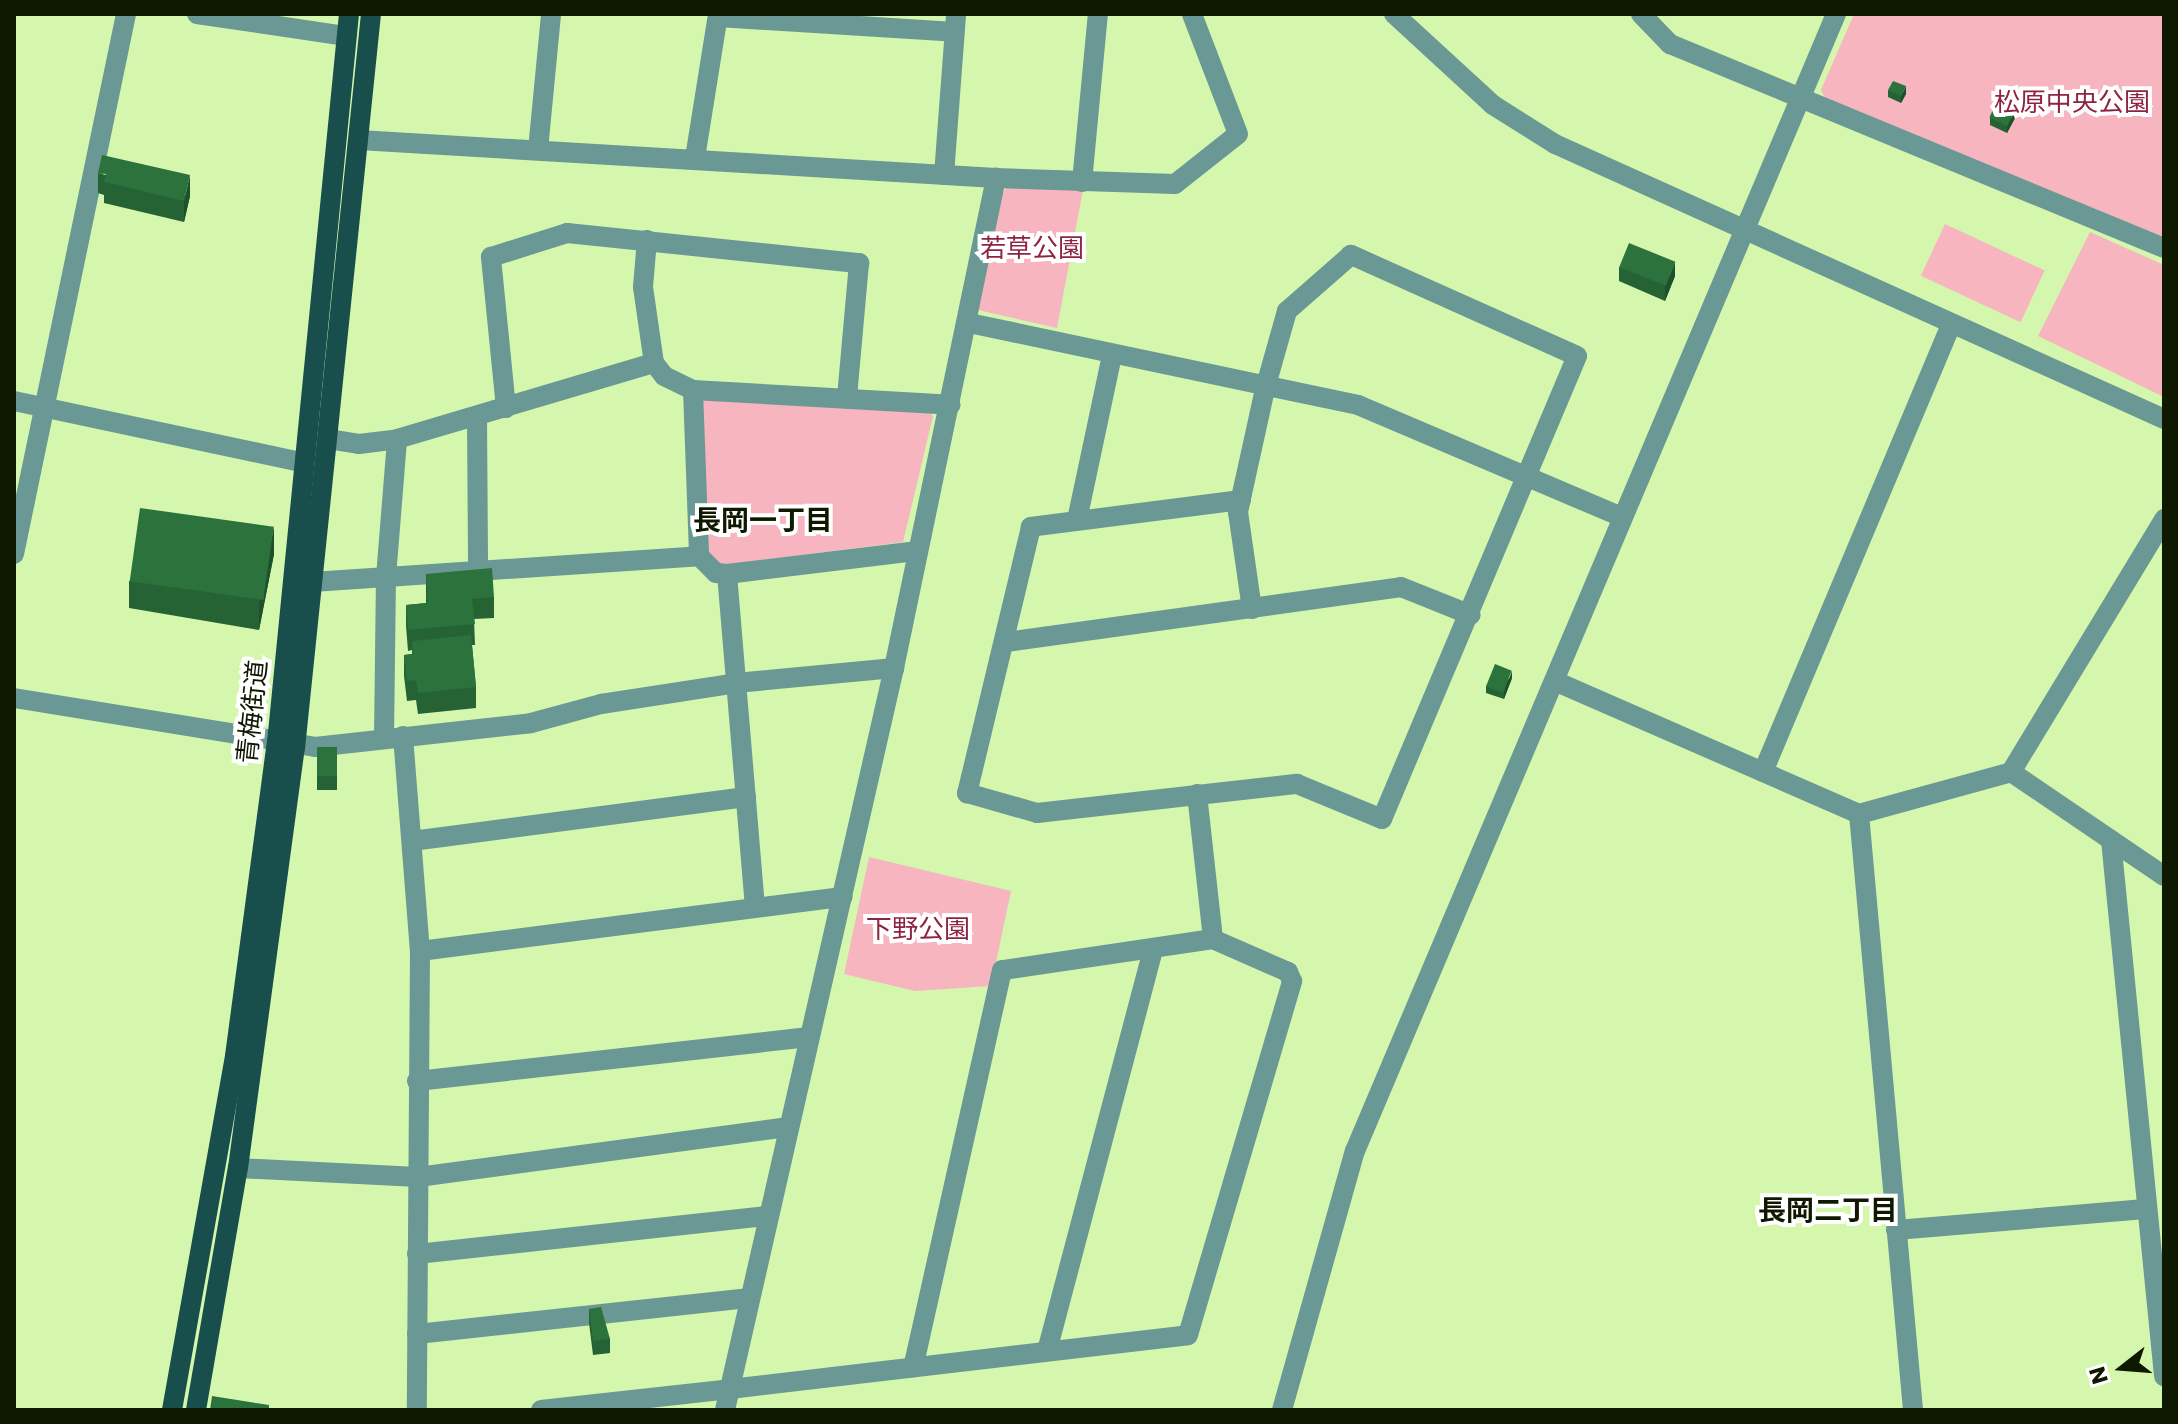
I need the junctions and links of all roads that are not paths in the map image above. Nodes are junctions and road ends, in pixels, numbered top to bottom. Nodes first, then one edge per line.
1 (126, 14) edge
2 (197, 14) edge
3 (349, 14) edge
4 (371, 14) edge
5 (551, 14) edge
6 (1098, 14) edge
7 (1192, 14) edge
8 (1394, 14) edge
9 (1641, 14) edge
10 (1836, 14) edge
11 (718, 16) edge
12 (956, 23) edge
13 (346, 36) junction
14 (1800, 99) junction
15 (359, 140) junction
16 (538, 150) junction
17 (695, 158) junction
18 (944, 175) junction
19 (996, 178) junction
20 (1082, 182) junction
21 (1744, 232) junction
22 (647, 240) junction
23 (2164, 248) edge
24 (969, 323) junction
25 (1951, 324) junction
26 (1112, 355) junction
27 (654, 363) junction
28 (1265, 389) junction
29 (693, 390) junction
30 (847, 398) junction
31 (14, 401) edge
32 (951, 405) junction
33 (46, 408) junction
34 (506, 408) junction
35 (477, 416) junction
36 (2164, 419) edge
37 (328, 439) junction
38 (397, 439) junction
39 (301, 462) junction
40 (1527, 480) junction
41 (1241, 500) junction
42 (1622, 517) junction
43 (2164, 519) edge
44 (1077, 520) junction
45 (918, 551) junction
46 (14, 554) edge
47 (699, 556) junction
48 (478, 571) junction
49 (727, 574) junction
50 (386, 577) junction
51 (312, 582) junction
52 (1252, 609) junction
53 (1471, 615) junction
54 (1006, 642) junction
55 (894, 668) junction
56 (1557, 682) junction
57 (736, 683) junction
58 (14, 698) edge
59 (393, 738) junction
60 (286, 745) junction
61 (1763, 772) junction
62 (2011, 772) junction
63 (1197, 794) junction
64 (746, 797) junction
65 (1859, 814) junction
66 (2111, 840) junction
67 (412, 841) junction
68 (2164, 876) edge
69 (843, 897) junction
70 (755, 905) junction
71 (1213, 939) junction
72 (1153, 949) junction
73 (420, 951) junction
74 (807, 1037) junction
75 (417, 1081) junction
76 (789, 1127) junction
77 (238, 1168) junction
78 (418, 1177) junction
79 (2145, 1209) junction
80 (769, 1216) junction
81 (1896, 1230) junction
82 (417, 1254) junction
83 (750, 1298) junction
84 (417, 1334) junction
85 (1047, 1351) junction
86 (913, 1367) junction
87 (2164, 1376) edge
88 (730, 1389) junction
89 (172, 1410) edge
90 (196, 1410) edge
91 (417, 1410) edge
92 (541, 1410) edge
93 (725, 1410) edge
94 (1282, 1410) edge
95 (1913, 1410) edge

1 - 33 street
2 - 13 street
3 - 13 main road, 青梅街道
4 - 15 main road, 青梅街道
5 - 16 street
6 - 20 street
7 - 20 street
8 - 21 street
9 - 14 street
10 - 14 street
11 - 12 street
11 - 17 street
12 - 18 street
13 - 39 main road, 青梅街道
14 - 21 street
14 - 23 street
15 - 16 street
15 - 37 main road, 青梅街道
16 - 17 street
17 - 18 street
18 - 19 street
19 - 20 street
19 - 24 street
21 - 25 street
21 - 42 street
22 - 27 street
22 - 30 street
22 - 34 street
24 - 26 street
24 - 32 street
25 - 36 street
25 - 61 street
26 - 28 street
26 - 44 street
27 - 29 street
27 - 34 street
28 - 40 street
28 - 40 street
28 - 41 street
29 - 30 street
29 - 47 street
30 - 32 street
31 - 33 street
32 - 45 street
33 - 39 street
33 - 46 street
34 - 35 street
35 - 38 street
35 - 48 street
37 - 38 street
37 - 51 main road, 青梅街道
38 - 50 street
39 - 60 main road, 青梅街道
40 - 42 street
40 - 53 street
41 - 44 street
41 - 52 street
42 - 56 street
43 - 62 street
44 - 54 street
45 - 49 street
45 - 55 street
47 - 48 street
47 - 49 street
48 - 50 street
49 - 57 street
50 - 51 street
50 - 59 street
51 - 60 main road, 青梅街道
52 - 53 street
52 - 54 street
53 - 63 street
54 - 63 street
55 - 57 street
55 - 69 street
56 - 61 street
56 - 94 street
57 - 59 street
57 - 64 street
58 - 60 street
59 - 60 street
59 - 67 street
60 - 77 main road, 青梅街道
60 - 89 main road, 青梅街道
61 - 65 street
62 - 65 street
62 - 66 street
63 - 71 street
64 - 67 street
64 - 70 street
65 - 81 street
66 - 68 street
66 - 79 street
67 - 73 street
69 - 70 street
69 - 74 street
70 - 73 street
71 - 72 street
71 - 85 street
72 - 85 street
72 - 86 street
73 - 75 street
74 - 75 street
74 - 76 street
75 - 78 street
76 - 78 street
76 - 80 street
77 - 78 street
77 - 90 main road, 青梅街道
78 - 82 street
79 - 81 street
79 - 87 street
80 - 82 street
80 - 83 street
81 - 95 street
82 - 84 street
83 - 84 street
83 - 88 street
84 - 91 street
85 - 86 street
86 - 88 street
88 - 92 street
88 - 93 street

